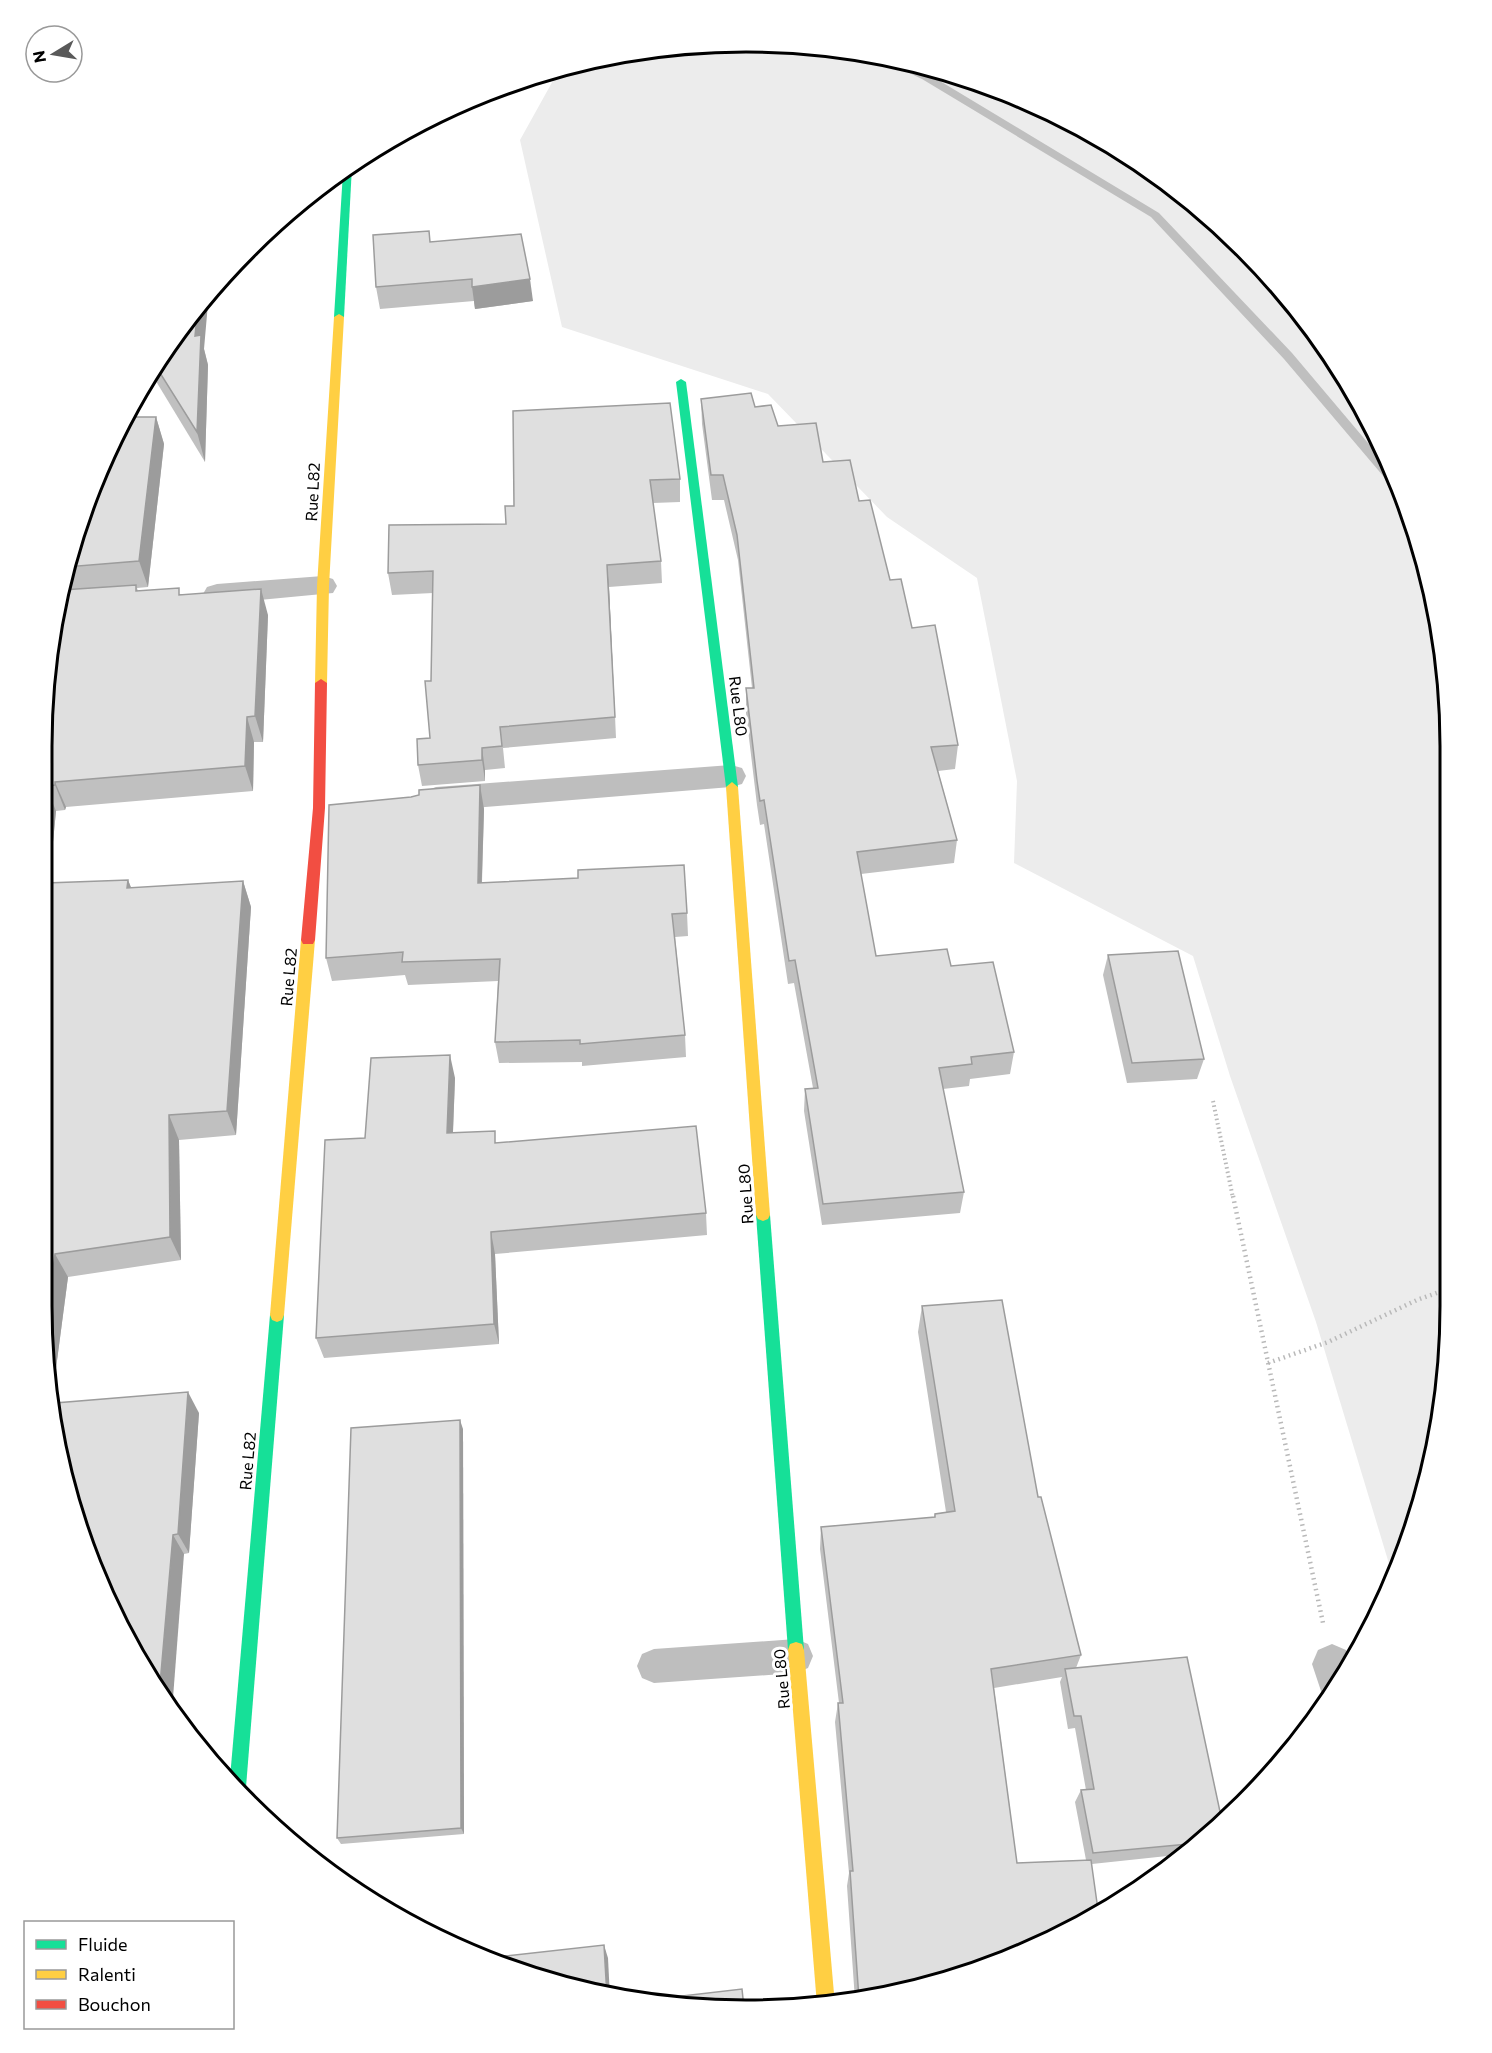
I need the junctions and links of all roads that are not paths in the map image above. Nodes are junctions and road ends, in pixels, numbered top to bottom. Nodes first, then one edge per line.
1 (347, 179) edge
2 (681, 382) dead end
3 (323, 586) junction
4 (186, 596) edge
5 (731, 776) junction
6 (413, 801) edge
7 (796, 1656) junction
8 (654, 1666) dead end
9 (239, 1779) edge
10 (825, 1996) edge

1 - 3 street, Rue L82
2 - 5 street, Rue L80
3 - 4 street
3 - 9 street, Rue L82
5 - 6 street
5 - 7 street, Rue L80
7 - 8 lane
7 - 10 street, Rue L80

